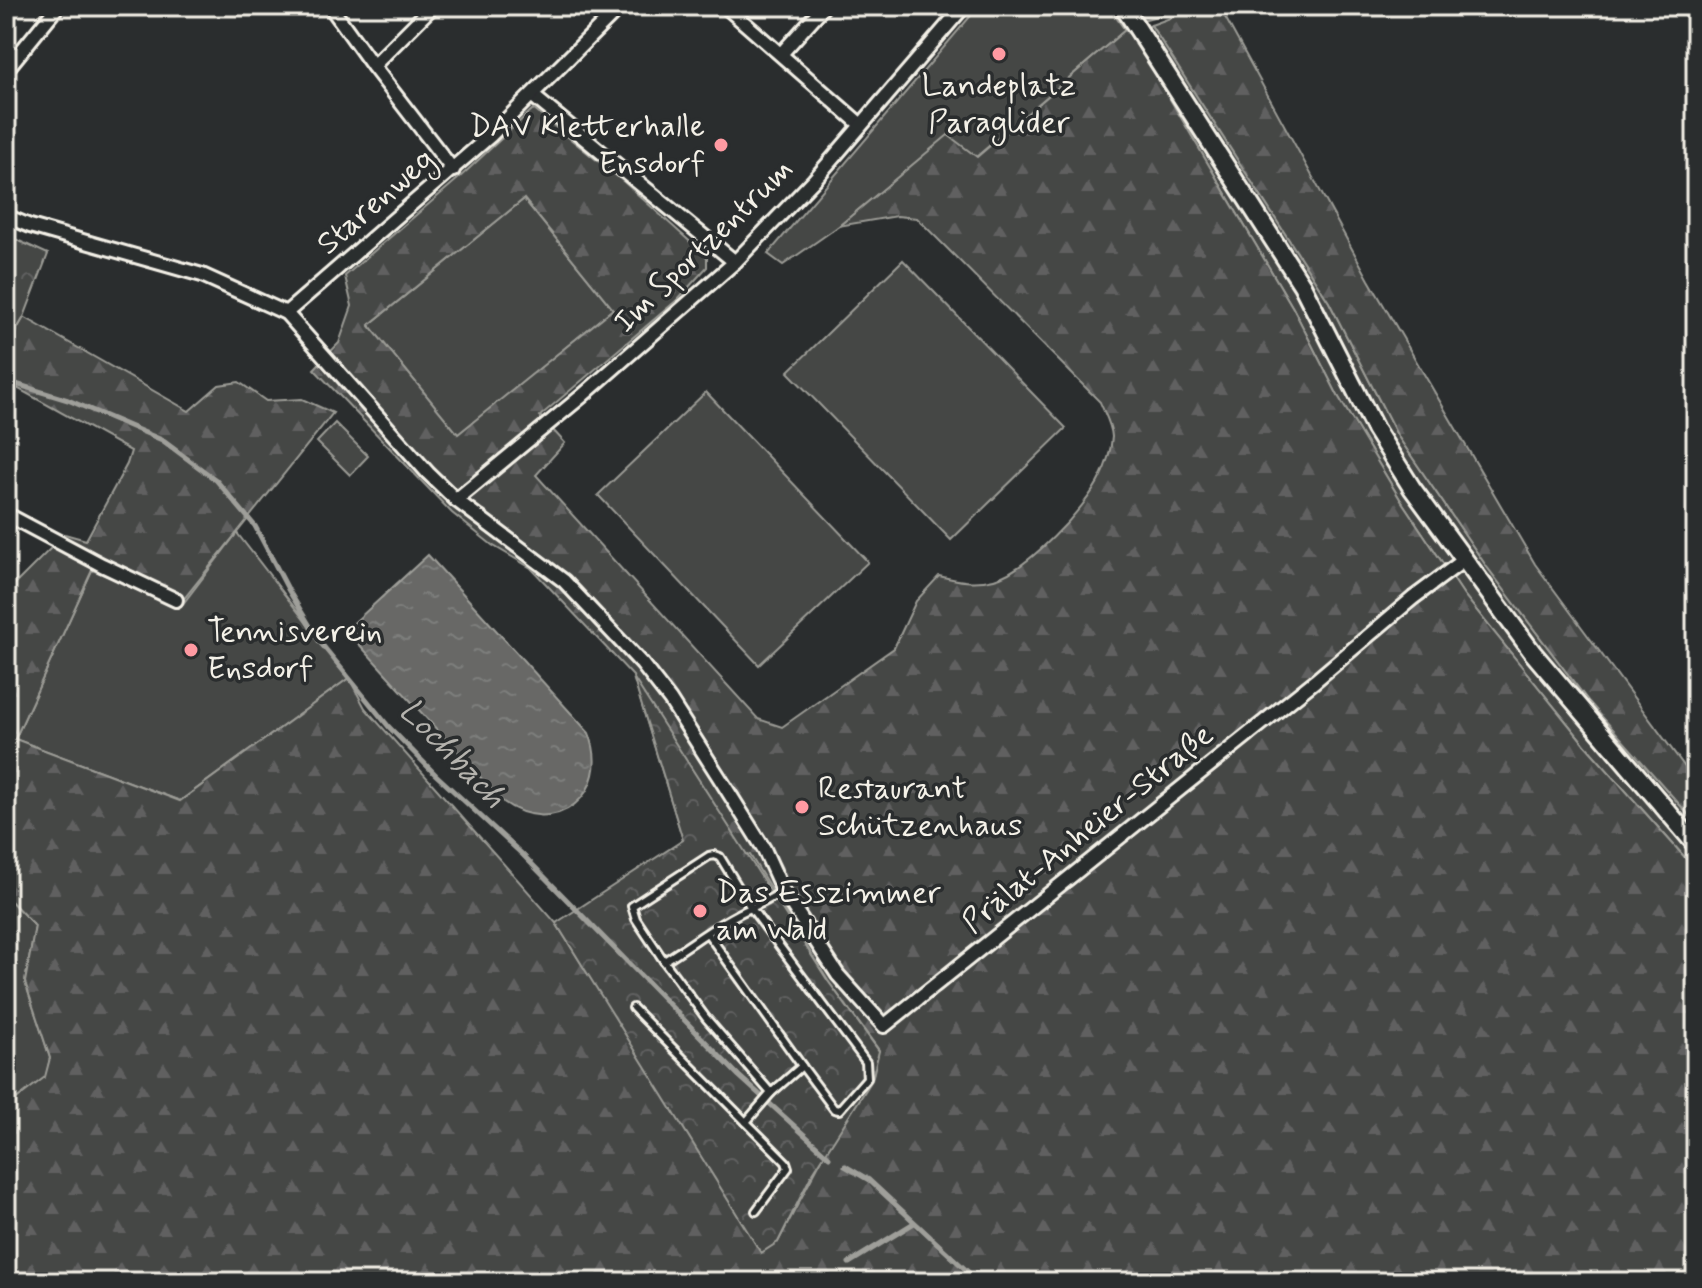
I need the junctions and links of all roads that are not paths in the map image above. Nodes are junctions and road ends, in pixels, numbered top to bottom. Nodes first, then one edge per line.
1 (58, 6) edge
2 (330, 6) edge
3 (433, 6) edge
4 (621, 6) edge
5 (725, 6) edge
6 (824, 6) edge
7 (964, 6) edge
8 (1123, 6) edge
9 (781, 54) junction
10 (373, 66) junction
11 (6, 70) edge
12 (533, 96) junction
13 (861, 125) junction
14 (453, 170) junction
15 (6, 216) edge
16 (735, 262) junction
17 (286, 313) junction
18 (456, 500) junction
19 (6, 514) edge
20 (1464, 560) junction
21 (176, 600) dead end
22 (1696, 845) edge
23 (783, 891) junction
24 (751, 908) junction
25 (708, 934) junction
26 (664, 961) junction
27 (633, 1008) dead end
28 (802, 1066) junction
29 (771, 1093) junction
30 (746, 1122) junction
31 (756, 1211) dead end

1 - 11 street
2 - 10 street
3 - 10 street
4 - 12 street, Starenweg
5 - 9 street
6 - 9 street
7 - 13 street, Im Sportzentrum
8 - 20 street
9 - 13 street
10 - 14 street
12 - 14 street, Starenweg
12 - 16 street
13 - 16 street, Im Sportzentrum
14 - 17 street, Starenweg
15 - 17 street, Prälat-Anheier-Straße
16 - 18 street, Im Sportzentrum
17 - 18 street, Prälat-Anheier-Straße
18 - 23 street, Prälat-Anheier-Straße
19 - 21 street
20 - 22 street
20 - 23 street, Prälat-Anheier-Straße
23 - 24 lane
24 - 25 lane
24 - 26 lane
24 - 28 lane
25 - 26 lane
25 - 28 lane
26 - 29 lane
27 - 30 lane
28 - 29 lane
29 - 30 lane
30 - 31 lane

